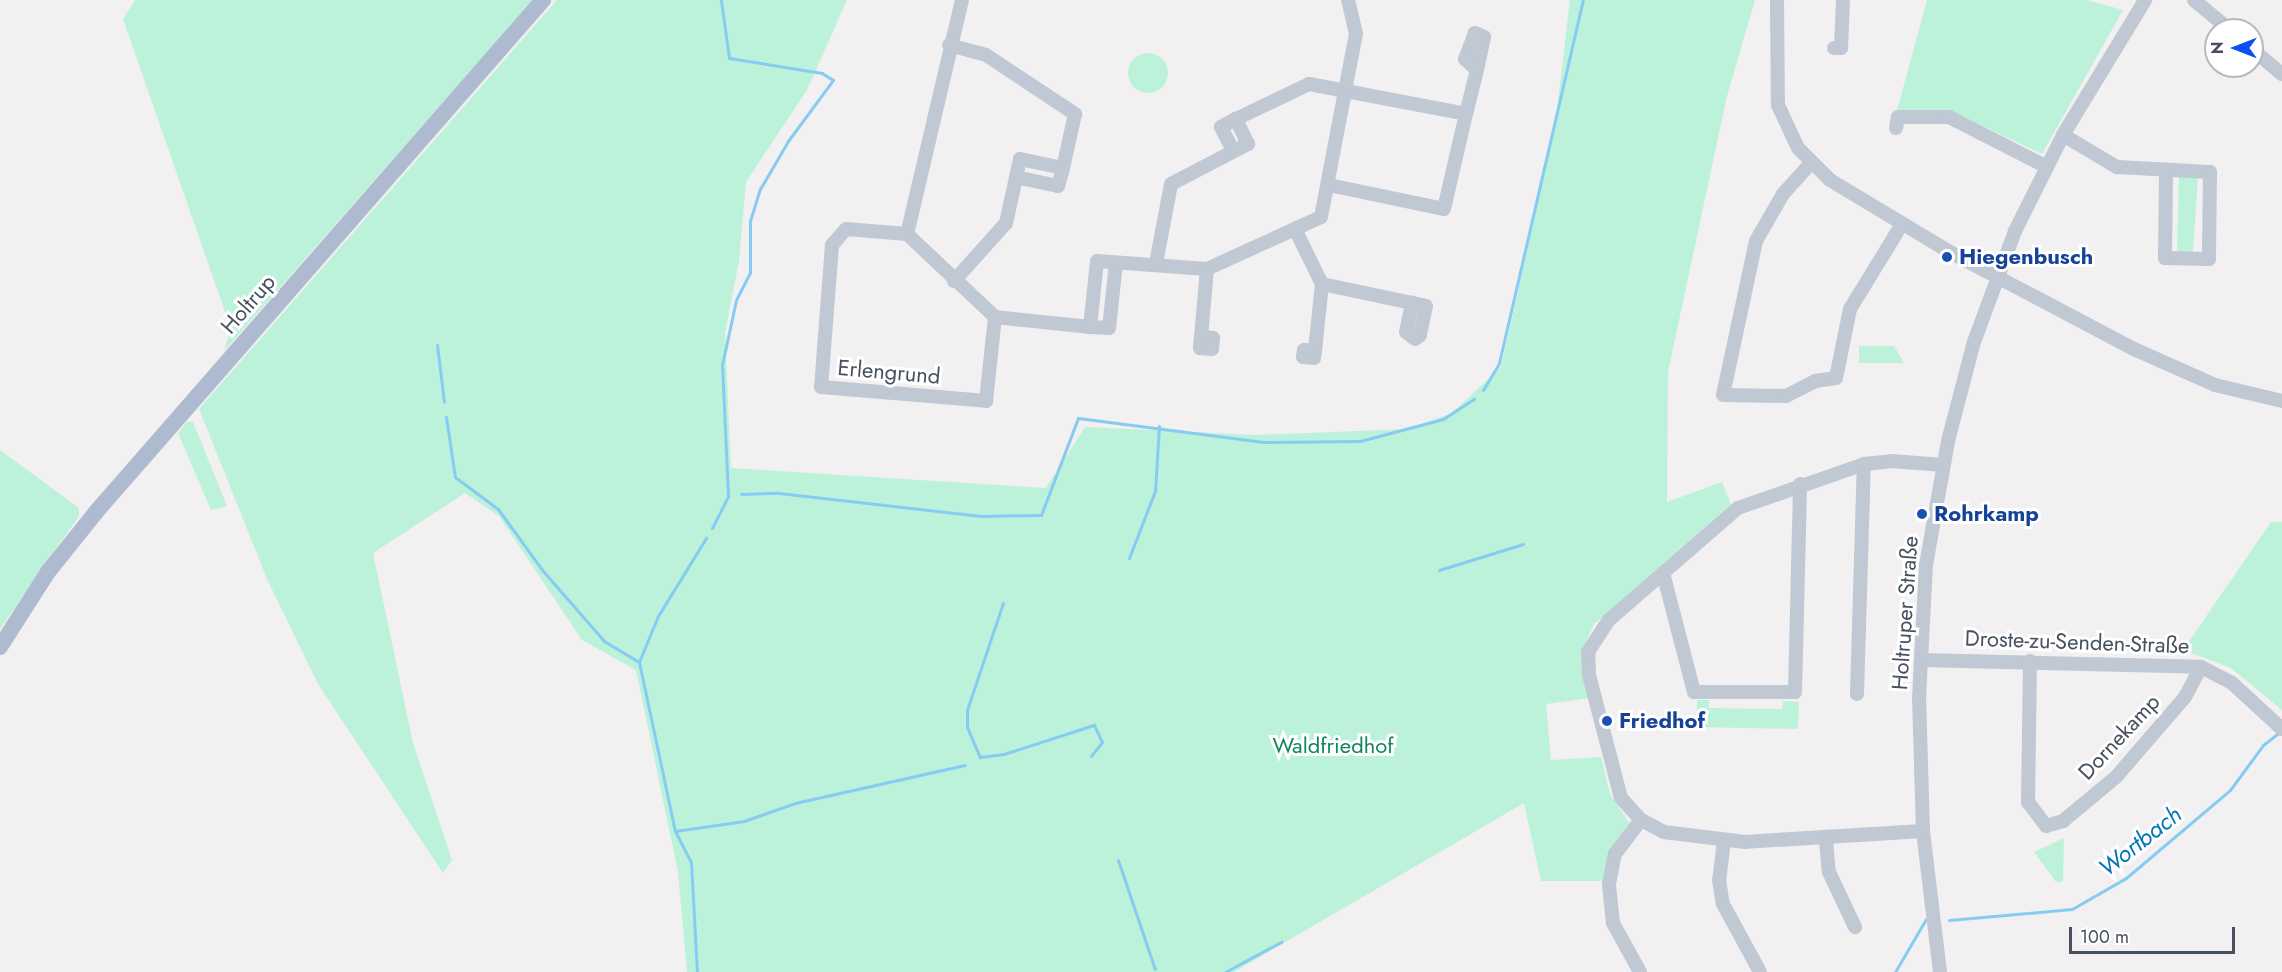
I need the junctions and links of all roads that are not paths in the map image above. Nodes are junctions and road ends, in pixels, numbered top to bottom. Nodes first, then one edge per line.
1 (543, 0) edge
2 (962, 0) edge
3 (1348, 0) edge
4 (1777, 0) edge
5 (1843, 0) edge
6 (2145, 0) edge
7 (2194, 0) edge
8 (2216, 18) edge
9 (949, 45) junction
10 (1834, 48) dead end
11 (2264, 59) edge
12 (1477, 70) dead end
13 (2282, 74) edge
14 (1348, 92) junction
15 (1466, 114) junction
16 (1896, 128) dead end
17 (2063, 135) junction
18 (1811, 163) junction
19 (2047, 167) junction
20 (2166, 171) junction
21 (1329, 185) junction
22 (1902, 224) junction
23 (1296, 231) junction
24 (907, 234) junction
25 (1156, 262) junction
26 (1116, 263) junction
27 (1207, 269) junction
28 (1996, 276) junction
29 (954, 281) junction
30 (1322, 284) junction
31 (1412, 303) dead end
32 (995, 317) junction
33 (1090, 327) junction
34 (1201, 337) dead end
35 (1315, 351) dead end
36 (2282, 401) edge
37 (1864, 464) junction
38 (1943, 465) junction
39 (1800, 484) junction
40 (1663, 573) junction
41 (0, 647) edge
42 (1921, 660) junction
43 (2030, 661) junction
44 (2201, 667) junction
45 (1857, 694) dead end
46 (2277, 724) edge
47 (1641, 820) junction
48 (1923, 831) junction
49 (1826, 840) junction
50 (1724, 841) junction
51 (1855, 927) dead end
52 (1640, 972) edge
53 (1760, 972) edge
54 (1940, 972) edge

1 - 41 main road, Holtrup
2 - 9 street
3 - 14 street
4 - 18 street
5 - 10 street
6 - 17 street, Holtruper Straße
7 - 8 street
9 - 24 street
9 - 29 street
11 - 13 street
12 - 15 street
14 - 15 street
14 - 21 street
14 - 25 street
15 - 21 street
16 - 19 street
17 - 19 street, Holtruper Straße
17 - 20 street
18 - 22 street
18 - 22 street
19 - 28 street, Holtruper Straße
20 - 20 street
21 - 23 street
22 - 28 street
23 - 27 street
23 - 30 street
24 - 29 street
24 - 32 street, Erlengrund
25 - 26 street
25 - 27 street
26 - 33 street
26 - 33 street
27 - 34 street
28 - 36 street
28 - 38 street, Holtruper Straße
29 - 32 street
30 - 31 street
30 - 35 street
32 - 33 street
37 - 38 street
37 - 39 street
37 - 45 street
38 - 42 street, Holtruper Straße
39 - 40 street
39 - 40 street
40 - 47 street
42 - 43 street, Droste-zu-Senden-Straße
42 - 48 street, Holtruper Straße
43 - 44 street, Droste-zu-Senden-Straße
43 - 44 street, Dornekamp
44 - 46 street, Droste-zu-Senden-Straße
47 - 50 street
47 - 52 street
48 - 49 street
48 - 54 street, Holtruper Straße
49 - 50 street
49 - 51 street
50 - 53 street

